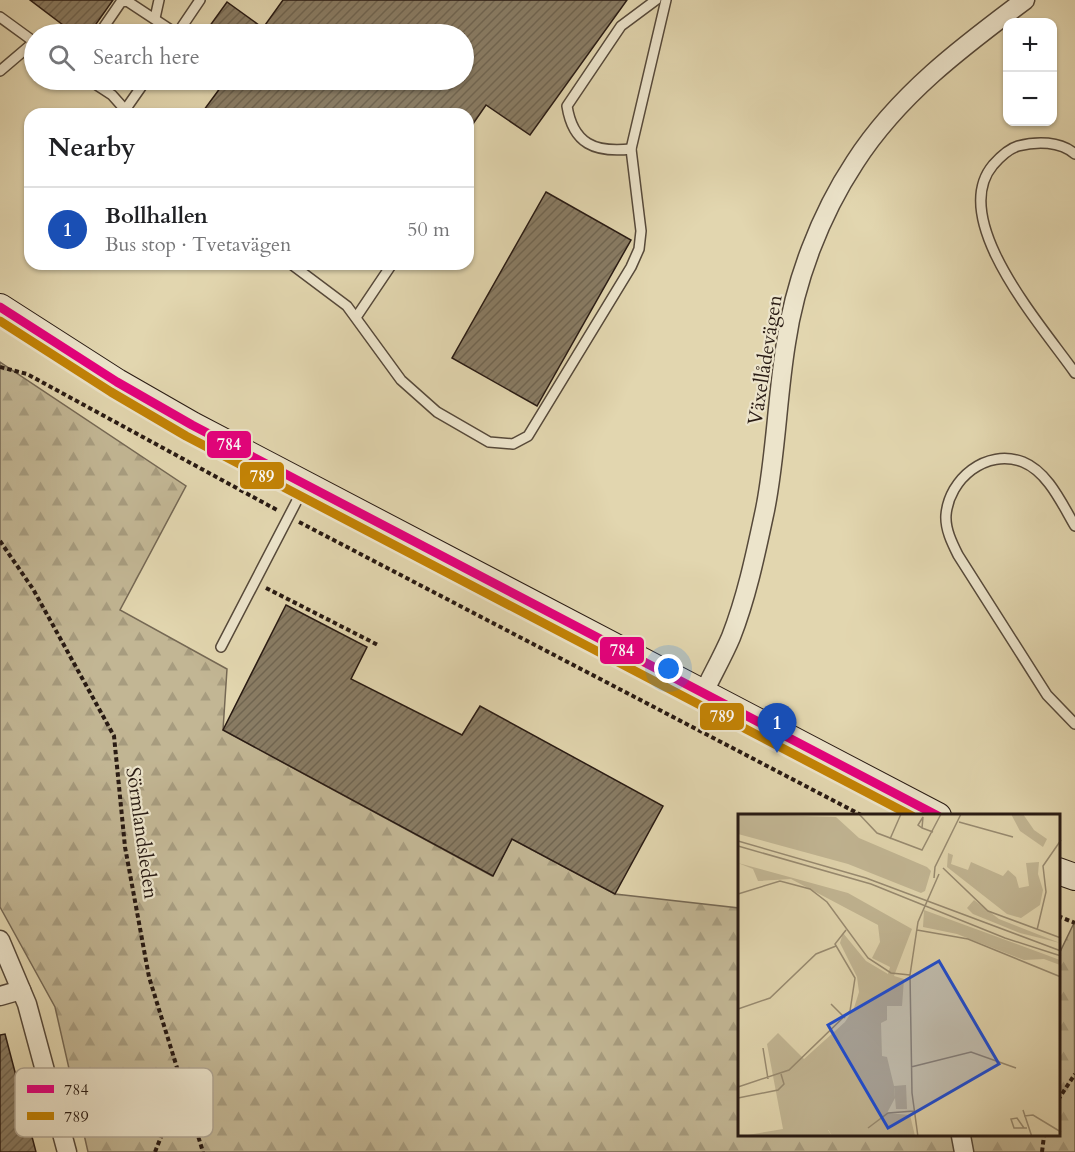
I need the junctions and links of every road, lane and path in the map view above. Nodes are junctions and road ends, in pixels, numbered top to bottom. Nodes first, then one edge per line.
1 (159, 0) edge
2 (200, 0) edge
3 (656, 0) edge
4 (666, 0) edge
5 (1025, 0) edge
6 (0, 17) edge
7 (155, 18) junction
8 (106, 24) edge
9 (163, 24) edge
10 (184, 24) edge
11 (24, 34) edge
12 (24, 50) edge
13 (0, 70) edge
14 (104, 90) edge
15 (140, 90) edge
16 (123, 108) edge
17 (129, 108) edge
18 (631, 149) junction
19 (1074, 151) edge
20 (299, 270) edge
21 (388, 270) edge
22 (0, 308) edge
23 (357, 316) junction
24 (0, 367) edge
25 (1075, 373) edge
26 (305, 484) junction
27 (289, 517) junction
28 (1075, 526) edge
29 (0, 541) edge
30 (255, 582) junction
31 (378, 645) dead end
32 (222, 647) dead end
33 (703, 694) junction
34 (1075, 724) edge
35 (858, 814) edge
36 (934, 814) edge
37 (1060, 871) edge
38 (1075, 877) edge
39 (1060, 916) edge
40 (1075, 923) edge
41 (0, 940) edge
42 (21, 990) junction
43 (0, 996) edge
44 (43, 1068) edge
45 (176, 1068) edge
46 (1075, 1074) edge
47 (1060, 1098) edge
48 (63, 1137) edge
49 (161, 1137) edge
50 (198, 1137) edge
51 (961, 1137) edge
52 (1044, 1137) edge
53 (67, 1152) edge
54 (155, 1152) edge
55 (203, 1152) edge
56 (964, 1152) edge
57 (1042, 1152) edge

1 - 7 lane
2 - 10 lane
3 - 18 lane
4 - 18 lane
5 - 33 street, Växellådevägen
6 - 11 lane
7 - 8 lane
7 - 9 lane
12 - 13 lane
14 - 16 lane
15 - 17 lane
18 - 23 lane
19 - 25 lane
20 - 23 lane
21 - 23 lane
22 - 26 main road
24 - 27 path
26 - 27 lane
26 - 33 main road
27 - 30 lane
27 - 35 path
28 - 34 lane
29 - 45 path, Sörmlandsleden
30 - 31 path
30 - 32 lane
33 - 36 main road
37 - 38 main road
39 - 40 path
41 - 42 street
42 - 43 street
42 - 44 street
46 - 47 path
48 - 53 street
49 - 54 path
50 - 55 path, Sörmlandsleden
51 - 56 street
52 - 57 path

